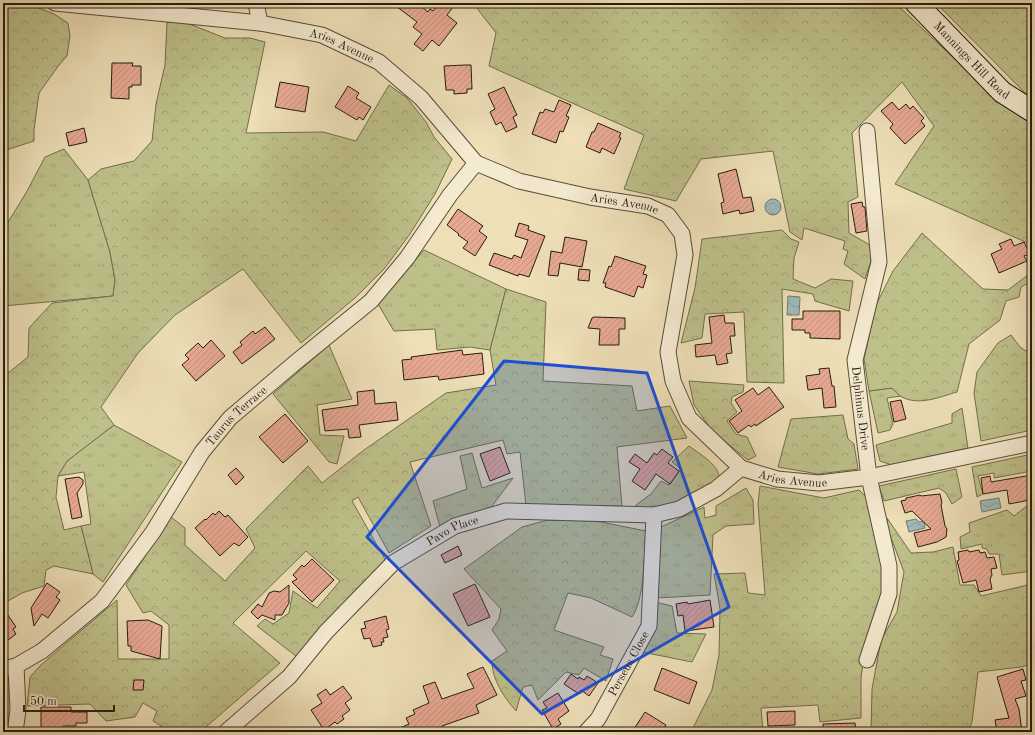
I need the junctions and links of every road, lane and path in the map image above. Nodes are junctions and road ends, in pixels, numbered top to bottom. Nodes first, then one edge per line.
1 (55, 3) edge
2 (256, 3) edge
3 (916, 3) edge
4 (260, 22) junction
5 (1032, 111) edge
6 (867, 131) dead end
7 (476, 163) junction
8 (1032, 443) edge
9 (741, 468) junction
10 (869, 477) junction
11 (654, 515) junction
12 (867, 660) dead end
13 (10, 667) edge
14 (15, 732) edge
15 (226, 732) edge
16 (586, 732) edge

1 - 4 street, Aries Avenue
2 - 4 street
3 - 5 main road, Mannings Hill Road
4 - 7 street, Aries Avenue
6 - 10 street, Delphinus Drive
7 - 9 street, Aries Avenue
7 - 13 street, Taurus Terrace
8 - 10 street, Aries Avenue
9 - 10 street, Aries Avenue
9 - 11 street, Pavo Place
10 - 12 street, Delphinus Drive
11 - 15 street, Pavo Place
11 - 16 street, Perseus Close
13 - 14 street

